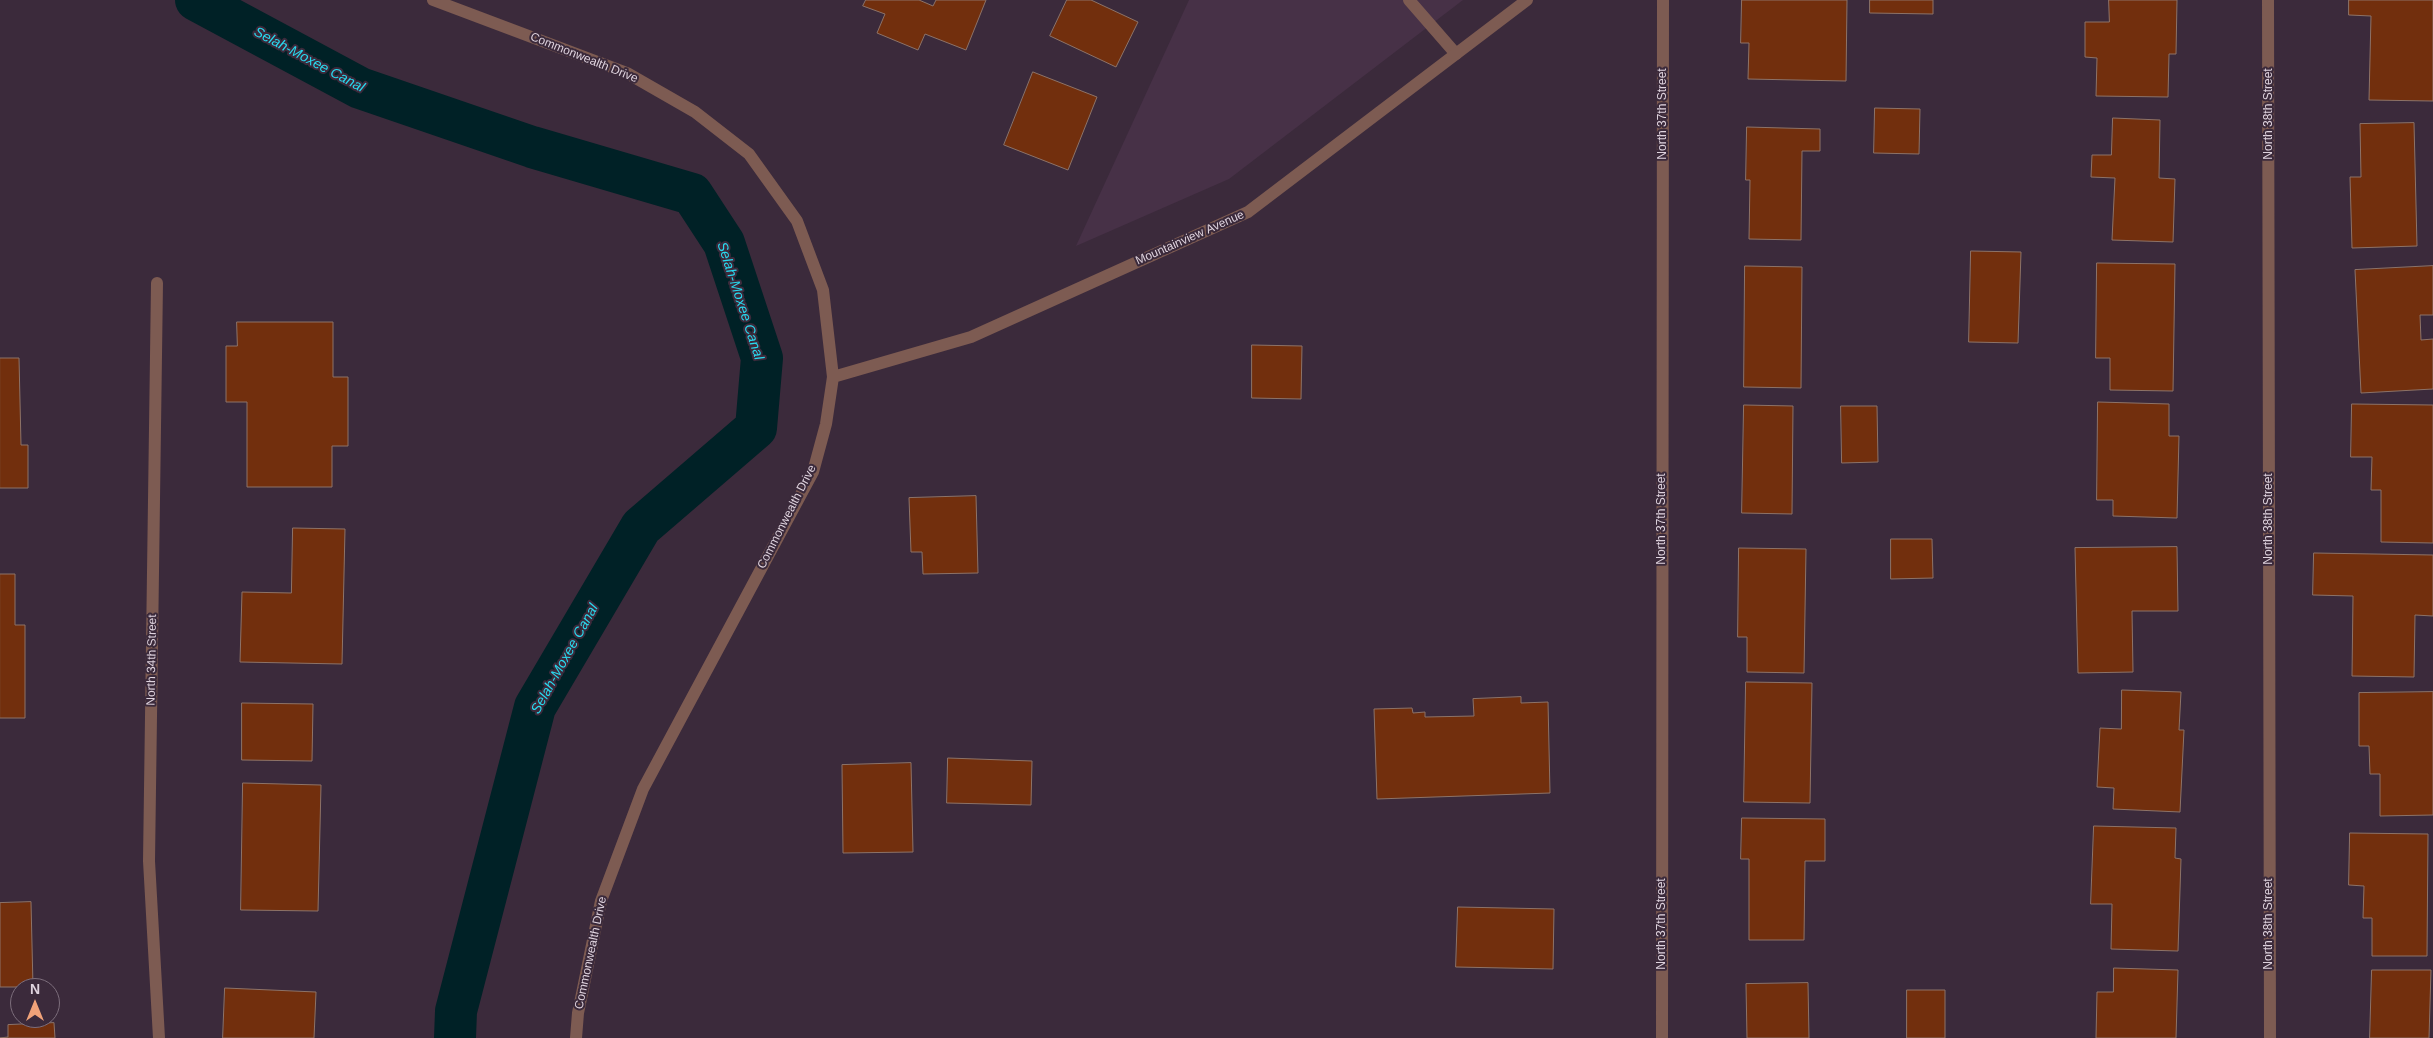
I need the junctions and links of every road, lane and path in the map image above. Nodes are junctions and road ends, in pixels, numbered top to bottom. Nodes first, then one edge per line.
1 (433, 0) edge
2 (1409, 0) edge
3 (1527, 0) edge
4 (1663, 0) edge
5 (2268, 0) edge
6 (1456, 54) junction
7 (157, 282) dead end
8 (833, 377) junction
9 (159, 1038) edge
10 (576, 1038) edge
11 (1662, 1038) edge
12 (2270, 1038) edge

1 - 8 street, Commonwealth Drive
2 - 6 street
3 - 6 street, Mountainview Avenue
4 - 11 street, North 37th Street
5 - 12 street, North 38th Street
6 - 8 street, Mountainview Avenue
7 - 9 street, North 34th Street
8 - 10 street, Commonwealth Drive

